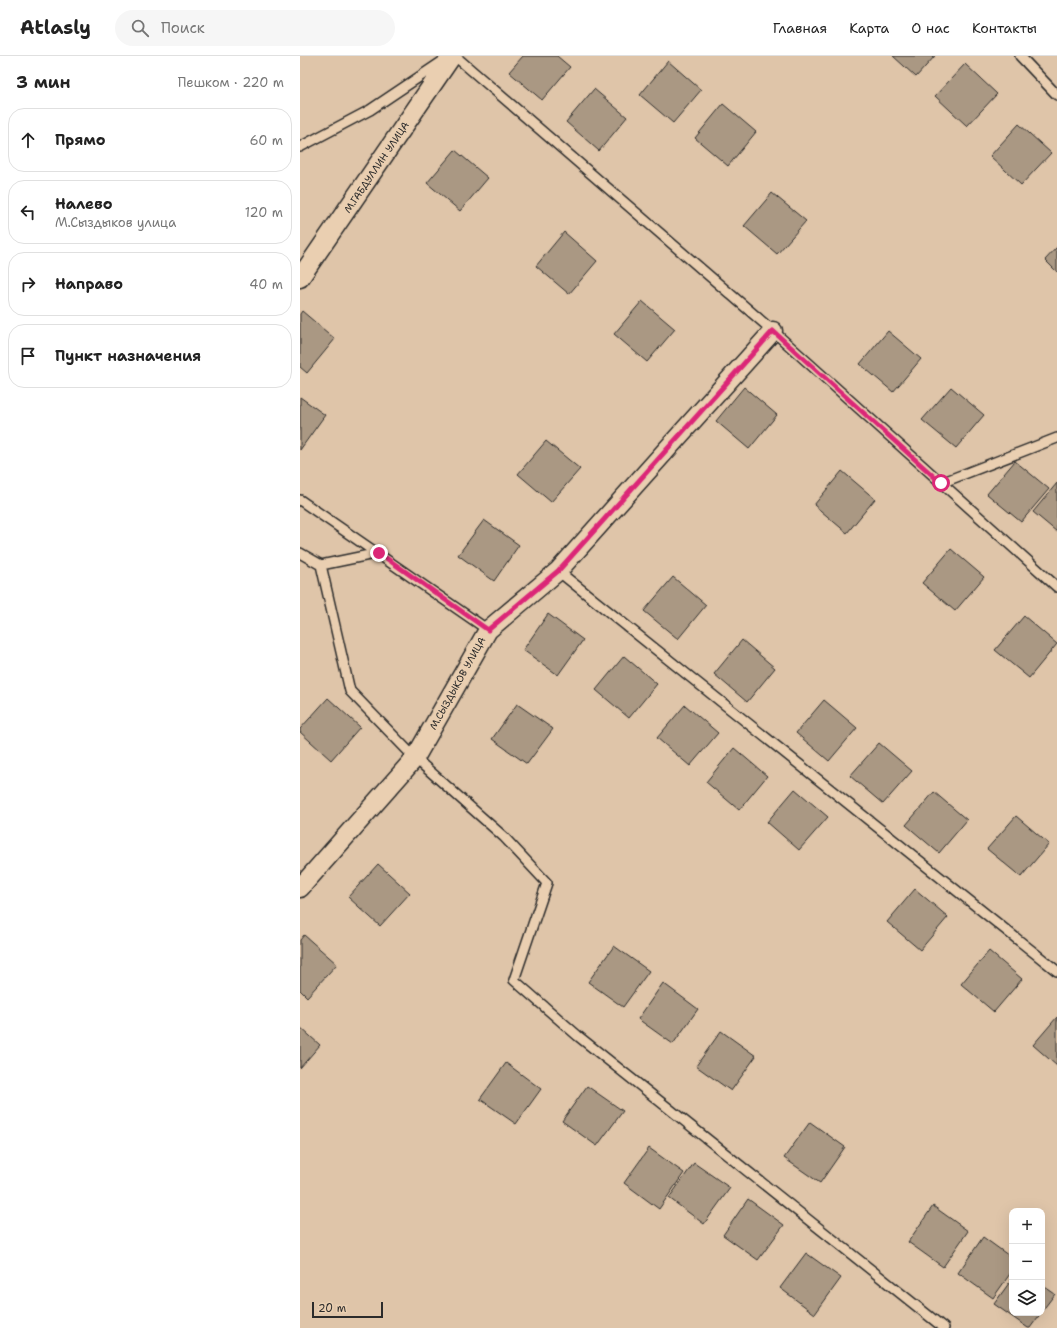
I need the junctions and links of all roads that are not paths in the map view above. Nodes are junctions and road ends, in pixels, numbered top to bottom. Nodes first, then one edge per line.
1 (451, 56) edge
2 (455, 56) edge
3 (1020, 56) edge
4 (1057, 96) edge
5 (300, 147) edge
6 (300, 278) edge
7 (773, 331) junction
8 (1057, 438) edge
9 (941, 483) junction
10 (300, 500) edge
11 (300, 553) edge
12 (379, 553) junction
13 (321, 565) junction
14 (558, 571) junction
15 (1057, 587) edge
16 (488, 630) junction
17 (415, 758) junction
18 (300, 888) edge
19 (1057, 971) edge
20 (944, 1328) edge

1 - 5 lane
1 - 6 street, М.ГАБДУЛЛИН УЛИЦА
2 - 7 lane
3 - 4 lane
7 - 9 lane
7 - 14 street, М.СЫЗДЫКОВ УЛИЦА
8 - 9 lane
9 - 15 lane
10 - 12 lane
11 - 13 lane
12 - 13 lane
12 - 16 lane
13 - 17 lane
14 - 16 street, М.СЫЗДЫКОВ УЛИЦА
14 - 19 lane
16 - 17 street, М.СЫЗДЫКОВ УЛИЦА
17 - 18 street, М.СЫЗДЫКОВ УЛИЦА
17 - 20 lane

